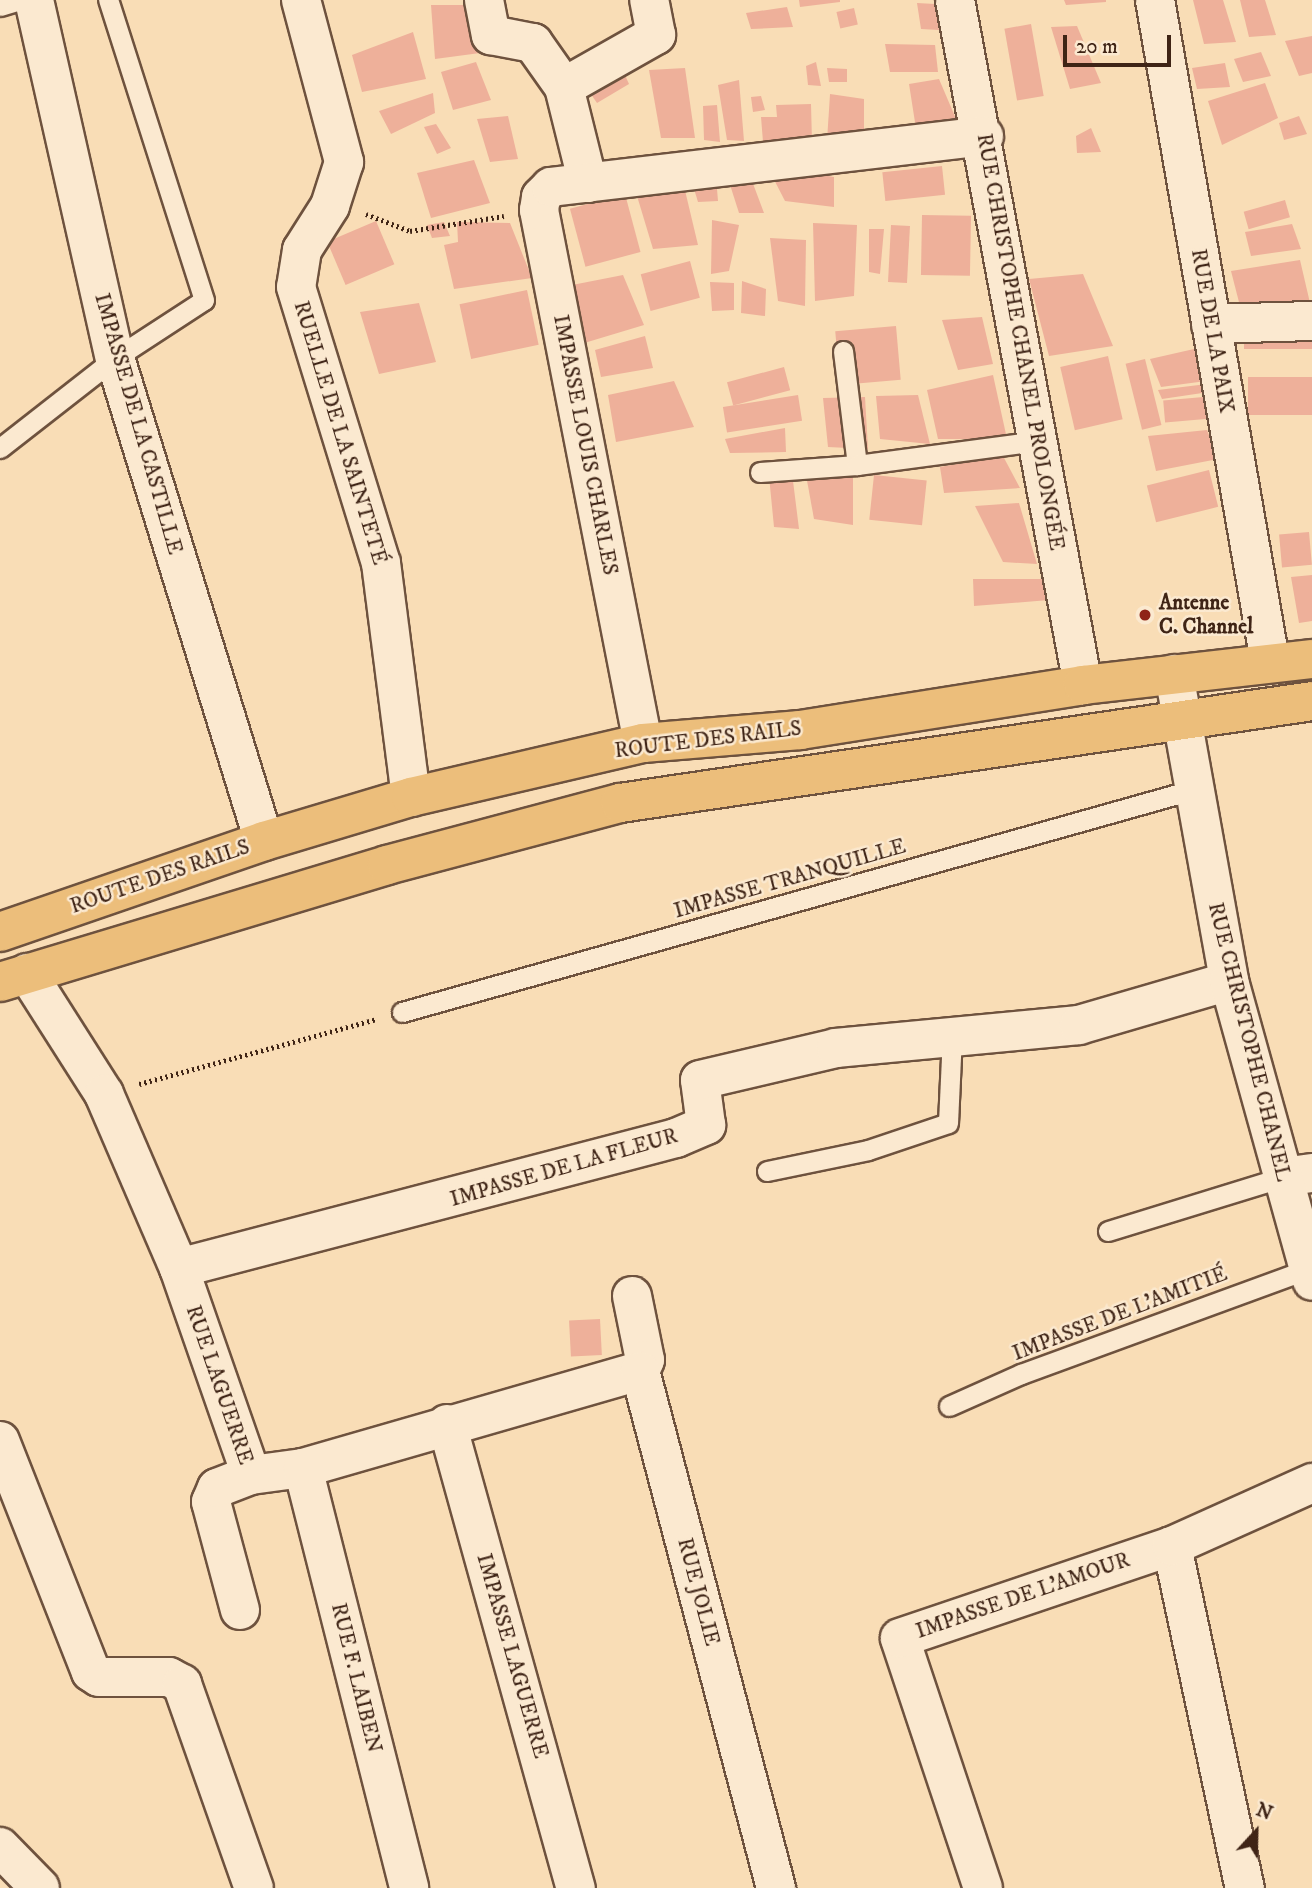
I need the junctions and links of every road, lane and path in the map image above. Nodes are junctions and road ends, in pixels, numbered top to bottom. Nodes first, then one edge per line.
1 (20, 0) edge
2 (34, 0) edge
3 (108, 0) edge
4 (301, 0) edge
5 (649, 0) edge
6 (955, 0) edge
7 (1155, 0) edge
8 (0, 6) edge
9 (488, 18) edge
10 (564, 87) junction
11 (984, 136) junction
12 (588, 183) junction
13 (340, 186) junction
14 (539, 211) junction
15 (1312, 321) edge
16 (1211, 324) junction
17 (843, 351) dead end
18 (115, 358) junction
19 (1036, 441) junction
20 (0, 448) edge
21 (857, 465) junction
22 (760, 472) dead end
23 (1312, 659) edge
24 (1270, 661) junction
25 (1174, 674) junction
26 (1083, 685) junction
27 (1312, 701) edge
28 (1182, 719) junction
29 (643, 743) junction
30 (1192, 790) junction
31 (411, 797) junction
32 (264, 841) junction
33 (0, 932) edge
34 (14, 977) edge
35 (1230, 981) junction
36 (402, 1012) joint
37 (952, 1036) junction
38 (104, 1094) junction
39 (767, 1171) dead end
40 (1297, 1175) edge
41 (1108, 1231) dead end
42 (179, 1268) junction
43 (1310, 1275) edge
44 (632, 1296) dead end
45 (640, 1371) junction
46 (949, 1406) dead end
47 (447, 1424) junction
48 (0, 1441) edge
49 (303, 1468) junction
50 (251, 1475) junction
51 (1312, 1483) edge
52 (1172, 1546) junction
53 (240, 1611) dead end
54 (2, 1855) edge
55 (40, 1888) edge
56 (254, 1888) edge
57 (409, 1888) edge
58 (576, 1888) edge
59 (776, 1888) edge
60 (983, 1888) edge
61 (1245, 1888) edge

1 - 8 lane
2 - 18 street, IMPASSE DE LA CASTILLE
3 - 18 lane
4 - 13 street, RUELLE DE LA SAINTETÉ
5 - 10 street
6 - 11 street, RUE CHRISTOPHE CHANEL PROLONGÉE
7 - 16 street, RUE DE LA PAIX
9 - 10 street
10 - 12 street
11 - 12 street
11 - 19 street, RUE CHRISTOPHE CHANEL PROLONGÉE
12 - 14 street
13 - 14 path
13 - 31 street, RUELLE DE LA SAINTETÉ
14 - 29 street, IMPASSE LOUIS CHARLES
15 - 16 street
16 - 24 street, RUE DE LA PAIX
17 - 21 lane
18 - 20 lane
18 - 32 street, IMPASSE DE LA CASTILLE
19 - 21 lane
19 - 26 street, RUE CHRISTOPHE CHANEL PROLONGÉE
21 - 22 lane
23 - 24 main road, ROUTE DES RAILS
24 - 25 main road, ROUTE DES RAILS
25 - 26 main road, ROUTE DES RAILS
25 - 28 street, RUE CHRISTOPHE CHANEL
26 - 29 main road, ROUTE DES RAILS
27 - 28 main road
28 - 30 street, RUE CHRISTOPHE CHANEL
28 - 34 main road
29 - 31 main road, ROUTE DES RAILS
30 - 35 street, RUE CHRISTOPHE CHANEL
30 - 36 lane, IMPASSE TRANQUILLE
31 - 32 main road, ROUTE DES RAILS
32 - 33 main road, ROUTE DES RAILS
34 - 38 street, RUE LAGUERRE
35 - 37 street, IMPASSE DE LA FLEUR
35 - 40 street, RUE CHRISTOPHE CHANEL
36 - 38 path
37 - 39 lane
37 - 42 street, IMPASSE DE LA FLEUR
38 - 42 street, RUE LAGUERRE
40 - 41 lane
40 - 43 street, RUE CHRISTOPHE CHANEL
42 - 50 street, RUE LAGUERRE
43 - 46 lane, IMPASSE DE L'AMITIÉ
44 - 45 street, RUE JOLIE
45 - 47 street, RUE LAGUERRE
45 - 59 street, RUE JOLIE
47 - 49 street, RUE LAGUERRE
47 - 58 street, IMPASSE LAGUERRE
48 - 56 street
49 - 50 street, RUE LAGUERRE
49 - 57 street, RUE F. LAIBEN
50 - 53 street
51 - 52 street, IMPASSE DE L'AMOUR
52 - 60 street, IMPASSE DE L'AMOUR
52 - 61 street
54 - 55 street

